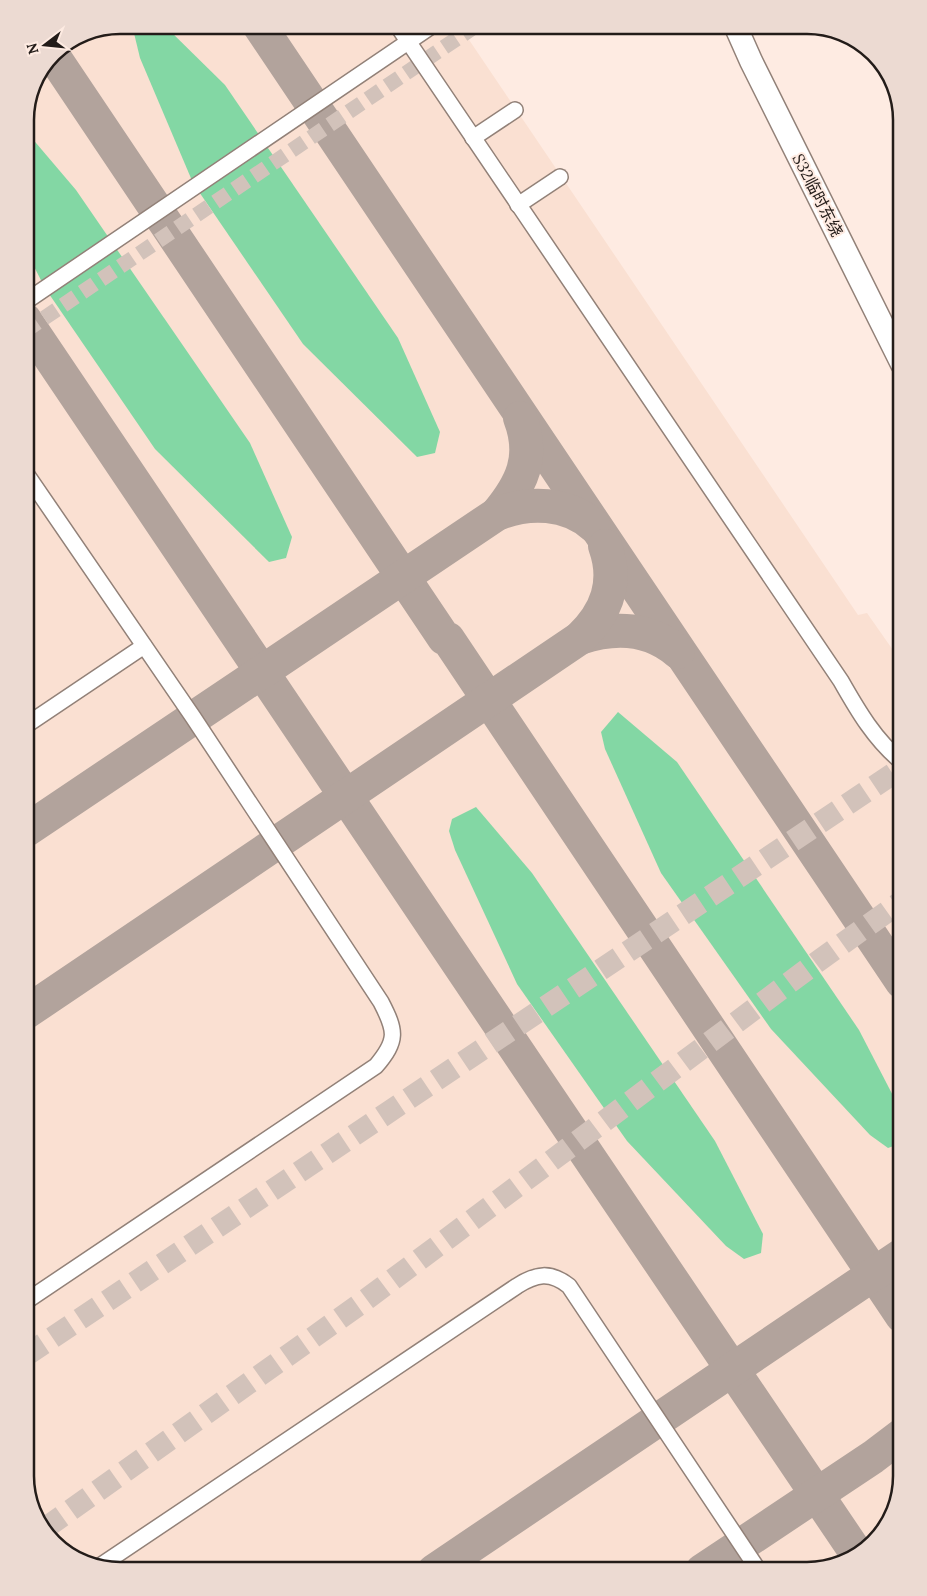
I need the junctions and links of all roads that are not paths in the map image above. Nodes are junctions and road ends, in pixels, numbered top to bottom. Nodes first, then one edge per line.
1 (403, 34) edge
2 (420, 34) edge
3 (739, 34) edge
4 (408, 42) junction
5 (516, 110) dead end
6 (473, 138) junction
7 (560, 177) dead end
8 (518, 205) junction
9 (34, 296) edge
10 (893, 346) edge
11 (34, 485) edge
12 (144, 646) junction
13 (34, 720) edge
14 (893, 753) edge
15 (34, 1296) edge
16 (107, 1561) edge
17 (753, 1562) edge

1 - 4 lane
2 - 4 lane
3 - 10 highway, S32临时东绕
4 - 6 lane
4 - 9 lane
5 - 6 lane
6 - 8 lane
7 - 8 lane
8 - 14 lane
11 - 12 lane
12 - 13 lane
12 - 15 lane
16 - 17 lane

